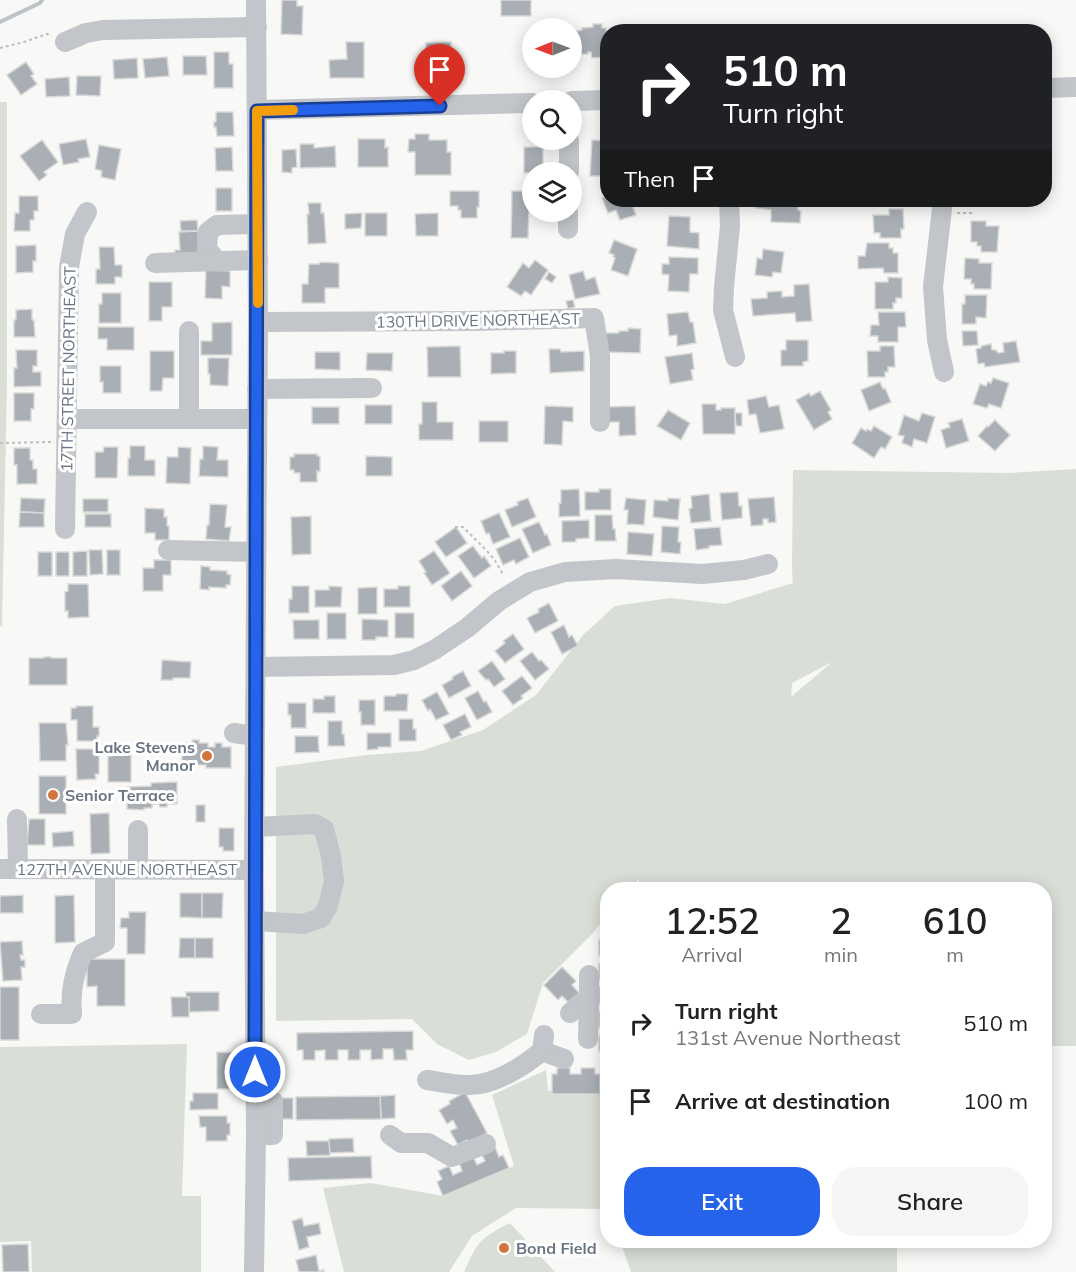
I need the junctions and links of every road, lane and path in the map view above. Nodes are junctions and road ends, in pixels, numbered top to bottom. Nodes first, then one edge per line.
1 (256, 0) edge
2 (257, 27) junction
3 (65, 42) joint
4 (0, 48) edge
5 (1076, 87) edge
6 (1052, 88) edge
7 (600, 100) edge
8 (582, 101) edge
9 (522, 102) edge
10 (257, 111) junction
11 (729, 207) edge
12 (942, 207) edge
13 (87, 212) dead end
14 (957, 213) dead end
15 (973, 213) dead end
16 (257, 224) junction
17 (258, 260) junction
18 (217, 261) junction
19 (155, 263) dead end
20 (258, 322) junction
21 (189, 331) dead end
22 (735, 357) dead end
23 (944, 372) dead end
24 (372, 388) dead end
25 (257, 389) junction
26 (67, 419) junction
27 (189, 419) junction
28 (257, 419) junction
29 (600, 422) dead end
30 (54, 442) dead end
31 (0, 443) edge
32 (455, 526) dead end
33 (65, 529) dead end
34 (168, 550) dead end
35 (256, 552) junction
36 (768, 564) dead end
37 (504, 576) dead end
38 (256, 667) junction
39 (234, 733) dead end
40 (255, 736) junction
41 (17, 819) dead end
42 (255, 827) junction
43 (138, 830) dead end
44 (9, 869) edge
45 (105, 869) junction
46 (138, 869) junction
47 (254, 870) junction
48 (255, 921) junction
49 (589, 975) dead end
50 (589, 997) junction
51 (570, 1013) dead end
52 (40, 1014) dead end
53 (588, 1040) dead end
54 (564, 1059) dead end
55 (428, 1080) dead end
56 (273, 1101) dead end
57 (256, 1135) junction
58 (390, 1135) dead end
59 (486, 1144) dead end
60 (254, 1272) edge

1 - 2 street
2 - 3 street
2 - 10 street
3 - 4 path
5 - 6 street
7 - 8 street
9 - 10 street
10 - 16 street
11 - 22 street
12 - 23 street
13 - 26 street, 17TH STREET NORTHEAST
14 - 15 path
16 - 17 street
16 - 18 street
17 - 18 street
17 - 20 street
18 - 19 street
20 - 25 street
20 - 29 street, 130TH DRIVE NORTHEAST
21 - 27 street
24 - 25 street
25 - 28 street
26 - 27 street
26 - 33 street, 17TH STREET NORTHEAST
27 - 28 street
28 - 35 street
30 - 31 path
32 - 37 path
34 - 35 street
35 - 38 street
36 - 38 street
38 - 40 street
39 - 40 street
40 - 42 street
41 - 44 street
42 - 47 street
42 - 48 street
43 - 46 street
44 - 45 street, 127TH AVENUE NORTHEAST
45 - 46 street, 127TH AVENUE NORTHEAST
45 - 52 street
46 - 47 street, 127TH AVENUE NORTHEAST
47 - 48 street
48 - 57 street
49 - 50 street
50 - 51 street
50 - 53 street
54 - 55 street
56 - 57 street
57 - 60 street
58 - 59 street

